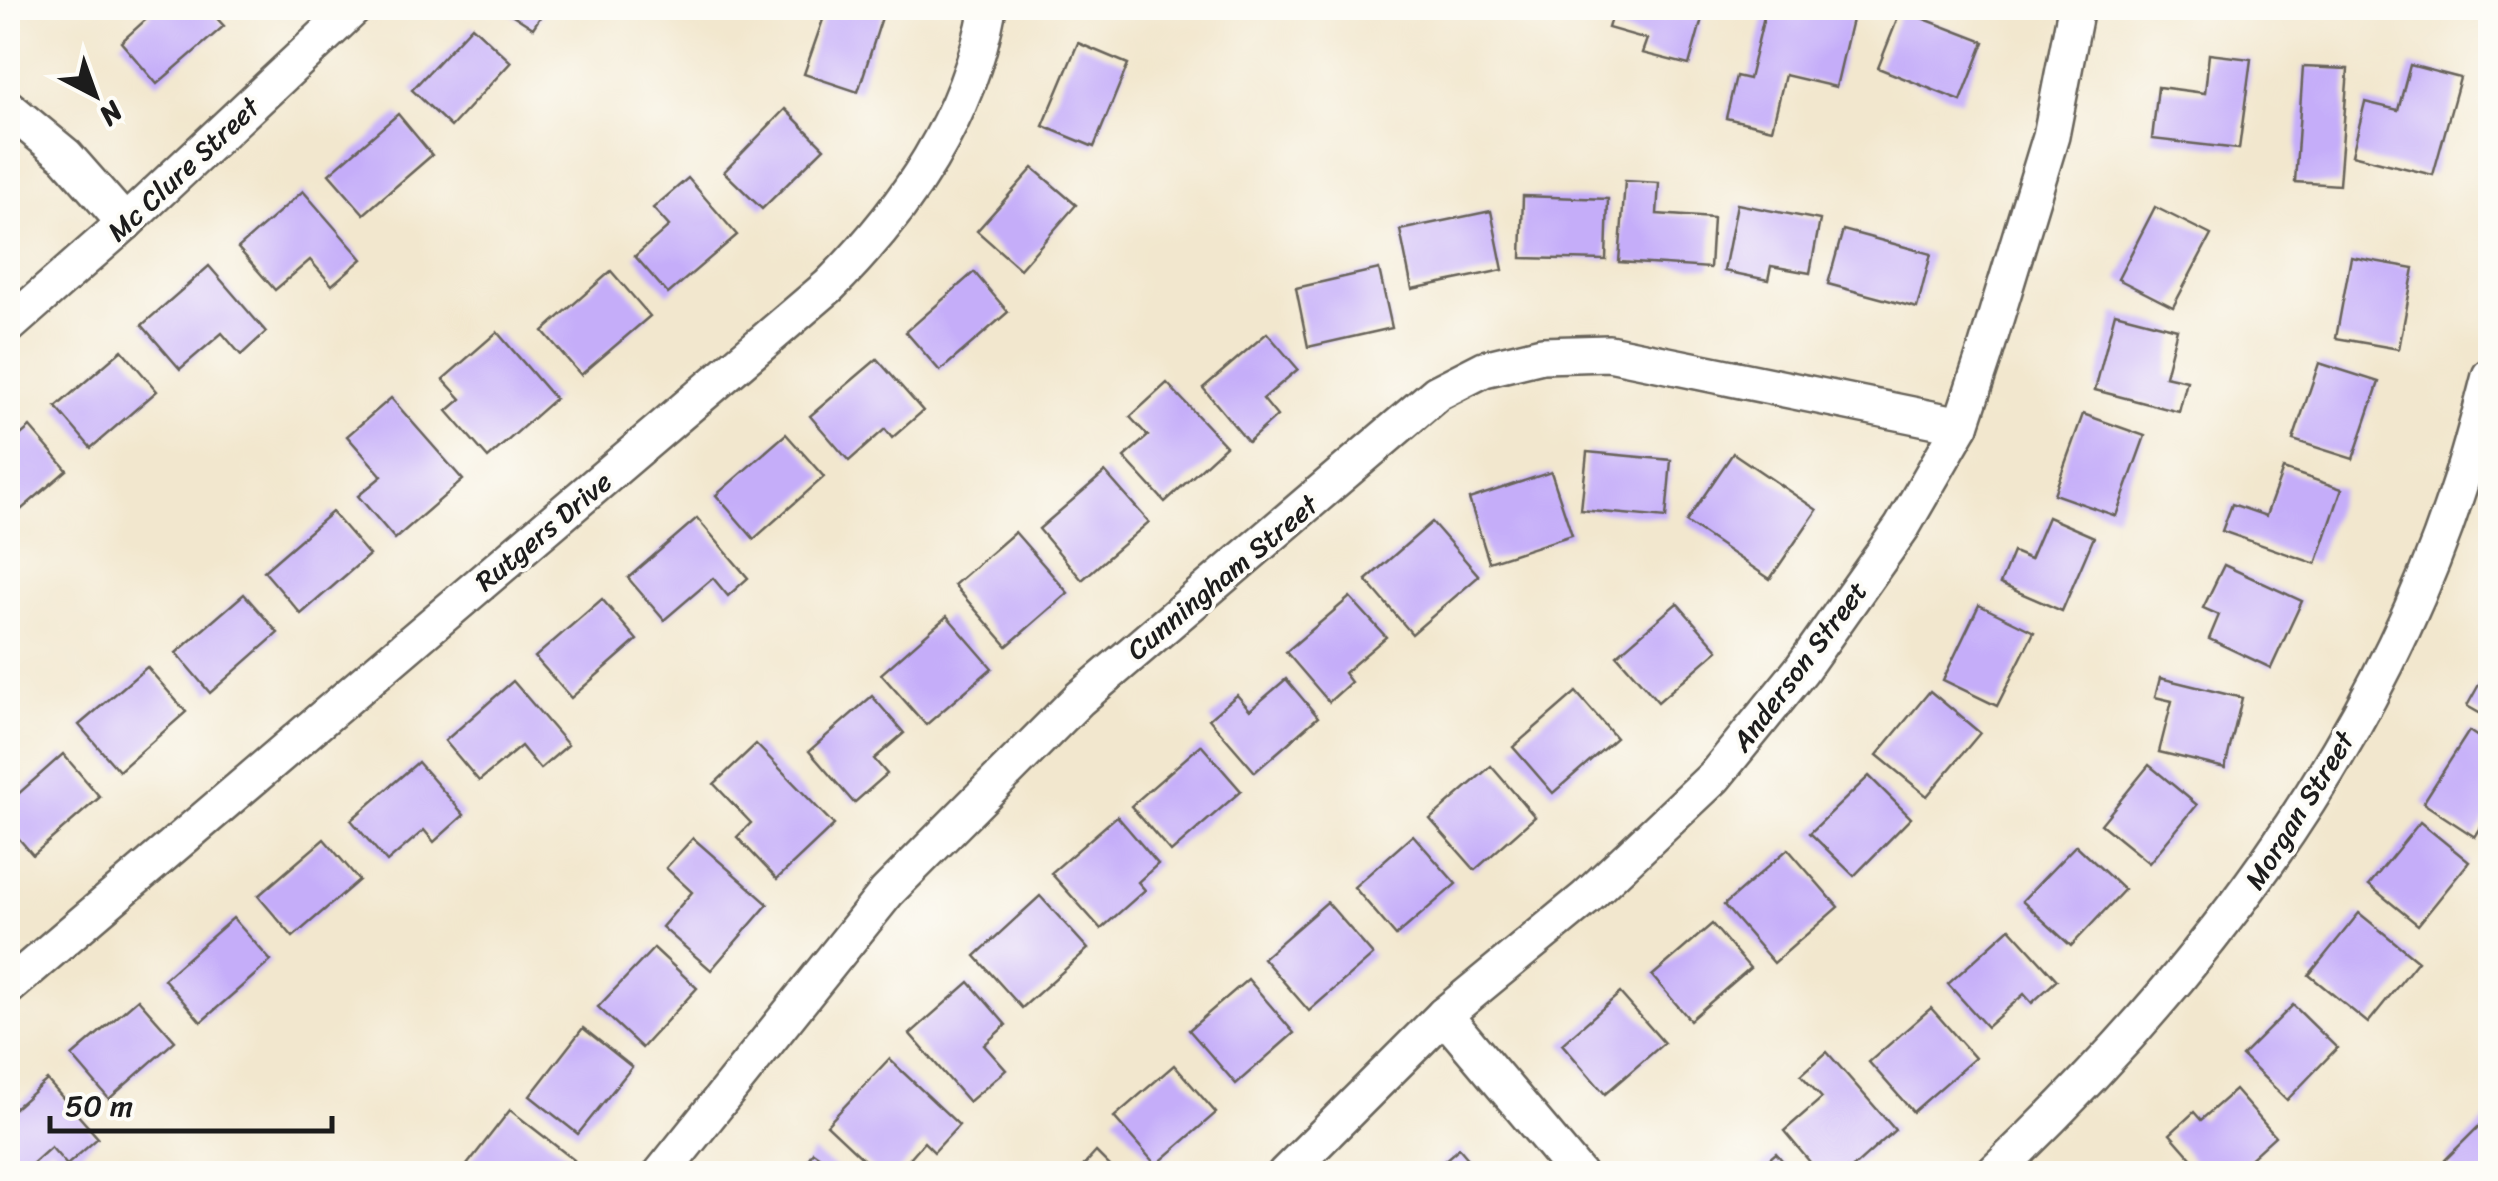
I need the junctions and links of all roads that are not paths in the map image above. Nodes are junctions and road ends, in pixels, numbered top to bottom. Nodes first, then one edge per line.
1 (354, 8) edge
2 (988, 8) edge
3 (2076, 8) edge
4 (8, 108) edge
5 (125, 224) junction
6 (8, 326) edge
7 (2490, 376) edge
8 (1960, 425) junction
9 (8, 987) edge
10 (1444, 1015) junction
11 (661, 1174) edge
12 (1286, 1174) edge
13 (1578, 1174) edge
14 (1993, 1174) edge

1 - 5 street, Mc Clure Street
2 - 9 street, Rutgers Drive
3 - 8 street, Anderson Street
4 - 5 street
5 - 6 street, Mc Clure Street
7 - 14 street, Morgan Street
8 - 10 street, Anderson Street
8 - 11 street, Cunningham Street
10 - 12 street, Anderson Street
10 - 13 street

